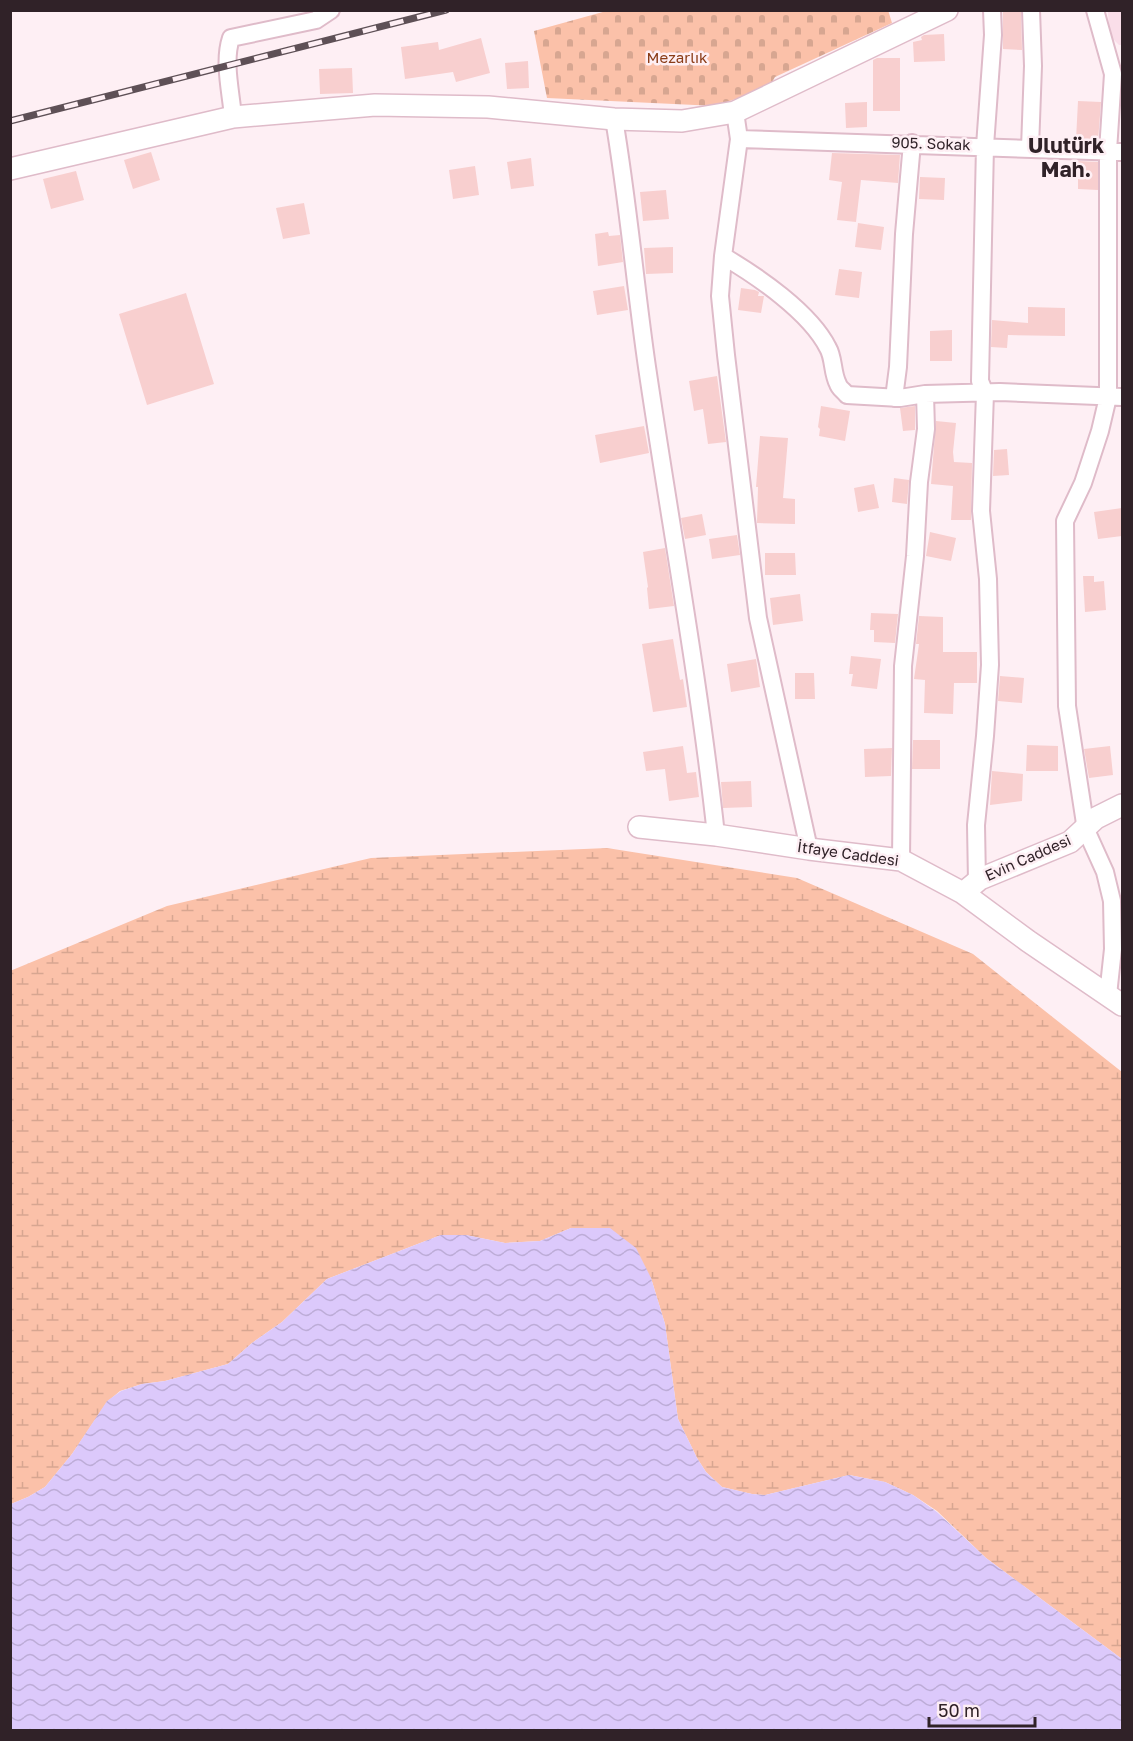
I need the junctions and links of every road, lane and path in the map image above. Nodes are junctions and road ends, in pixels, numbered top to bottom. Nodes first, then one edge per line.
1 (331, 10) edge
2 (947, 10) edge
3 (992, 10) edge
4 (1031, 10) edge
5 (1095, 10) edge
6 (735, 112) junction
7 (233, 117) junction
8 (614, 119) junction
9 (739, 139) junction
10 (912, 143) junction
11 (985, 146) junction
12 (1030, 148) junction
13 (1115, 152) edge
14 (10, 170) edge
15 (723, 256) junction
16 (985, 393) junction
17 (925, 394) junction
18 (1115, 397) edge
19 (894, 398) junction
20 (1122, 805) edge
21 (639, 827) dead end
22 (1086, 830) junction
23 (716, 834) junction
24 (809, 849) junction
25 (901, 860) junction
26 (970, 887) junction
27 (1115, 1000) edge

1 - 7 street
2 - 6 street
3 - 11 street
4 - 12 street
5 - 13 street
6 - 8 street
6 - 9 street
7 - 8 street
7 - 14 street
8 - 23 street
9 - 10 street, 905. Sokak
9 - 15 street
10 - 11 street, 905. Sokak
10 - 19 street
11 - 12 street, 905. Sokak
11 - 16 street
12 - 13 street, 905. Sokak
13 - 18 street
15 - 19 street
15 - 24 street
16 - 17 street
16 - 18 street
16 - 26 street
17 - 19 street
17 - 25 street
18 - 22 street
20 - 22 street, Evin Caddesi
21 - 23 street, İtfaye Caddesi
22 - 26 street, Evin Caddesi
22 - 27 street
23 - 24 street, İtfaye Caddesi
24 - 25 street, İtfaye Caddesi
25 - 26 street, İtfaye Caddesi
26 - 27 street, İtfaye Caddesi

